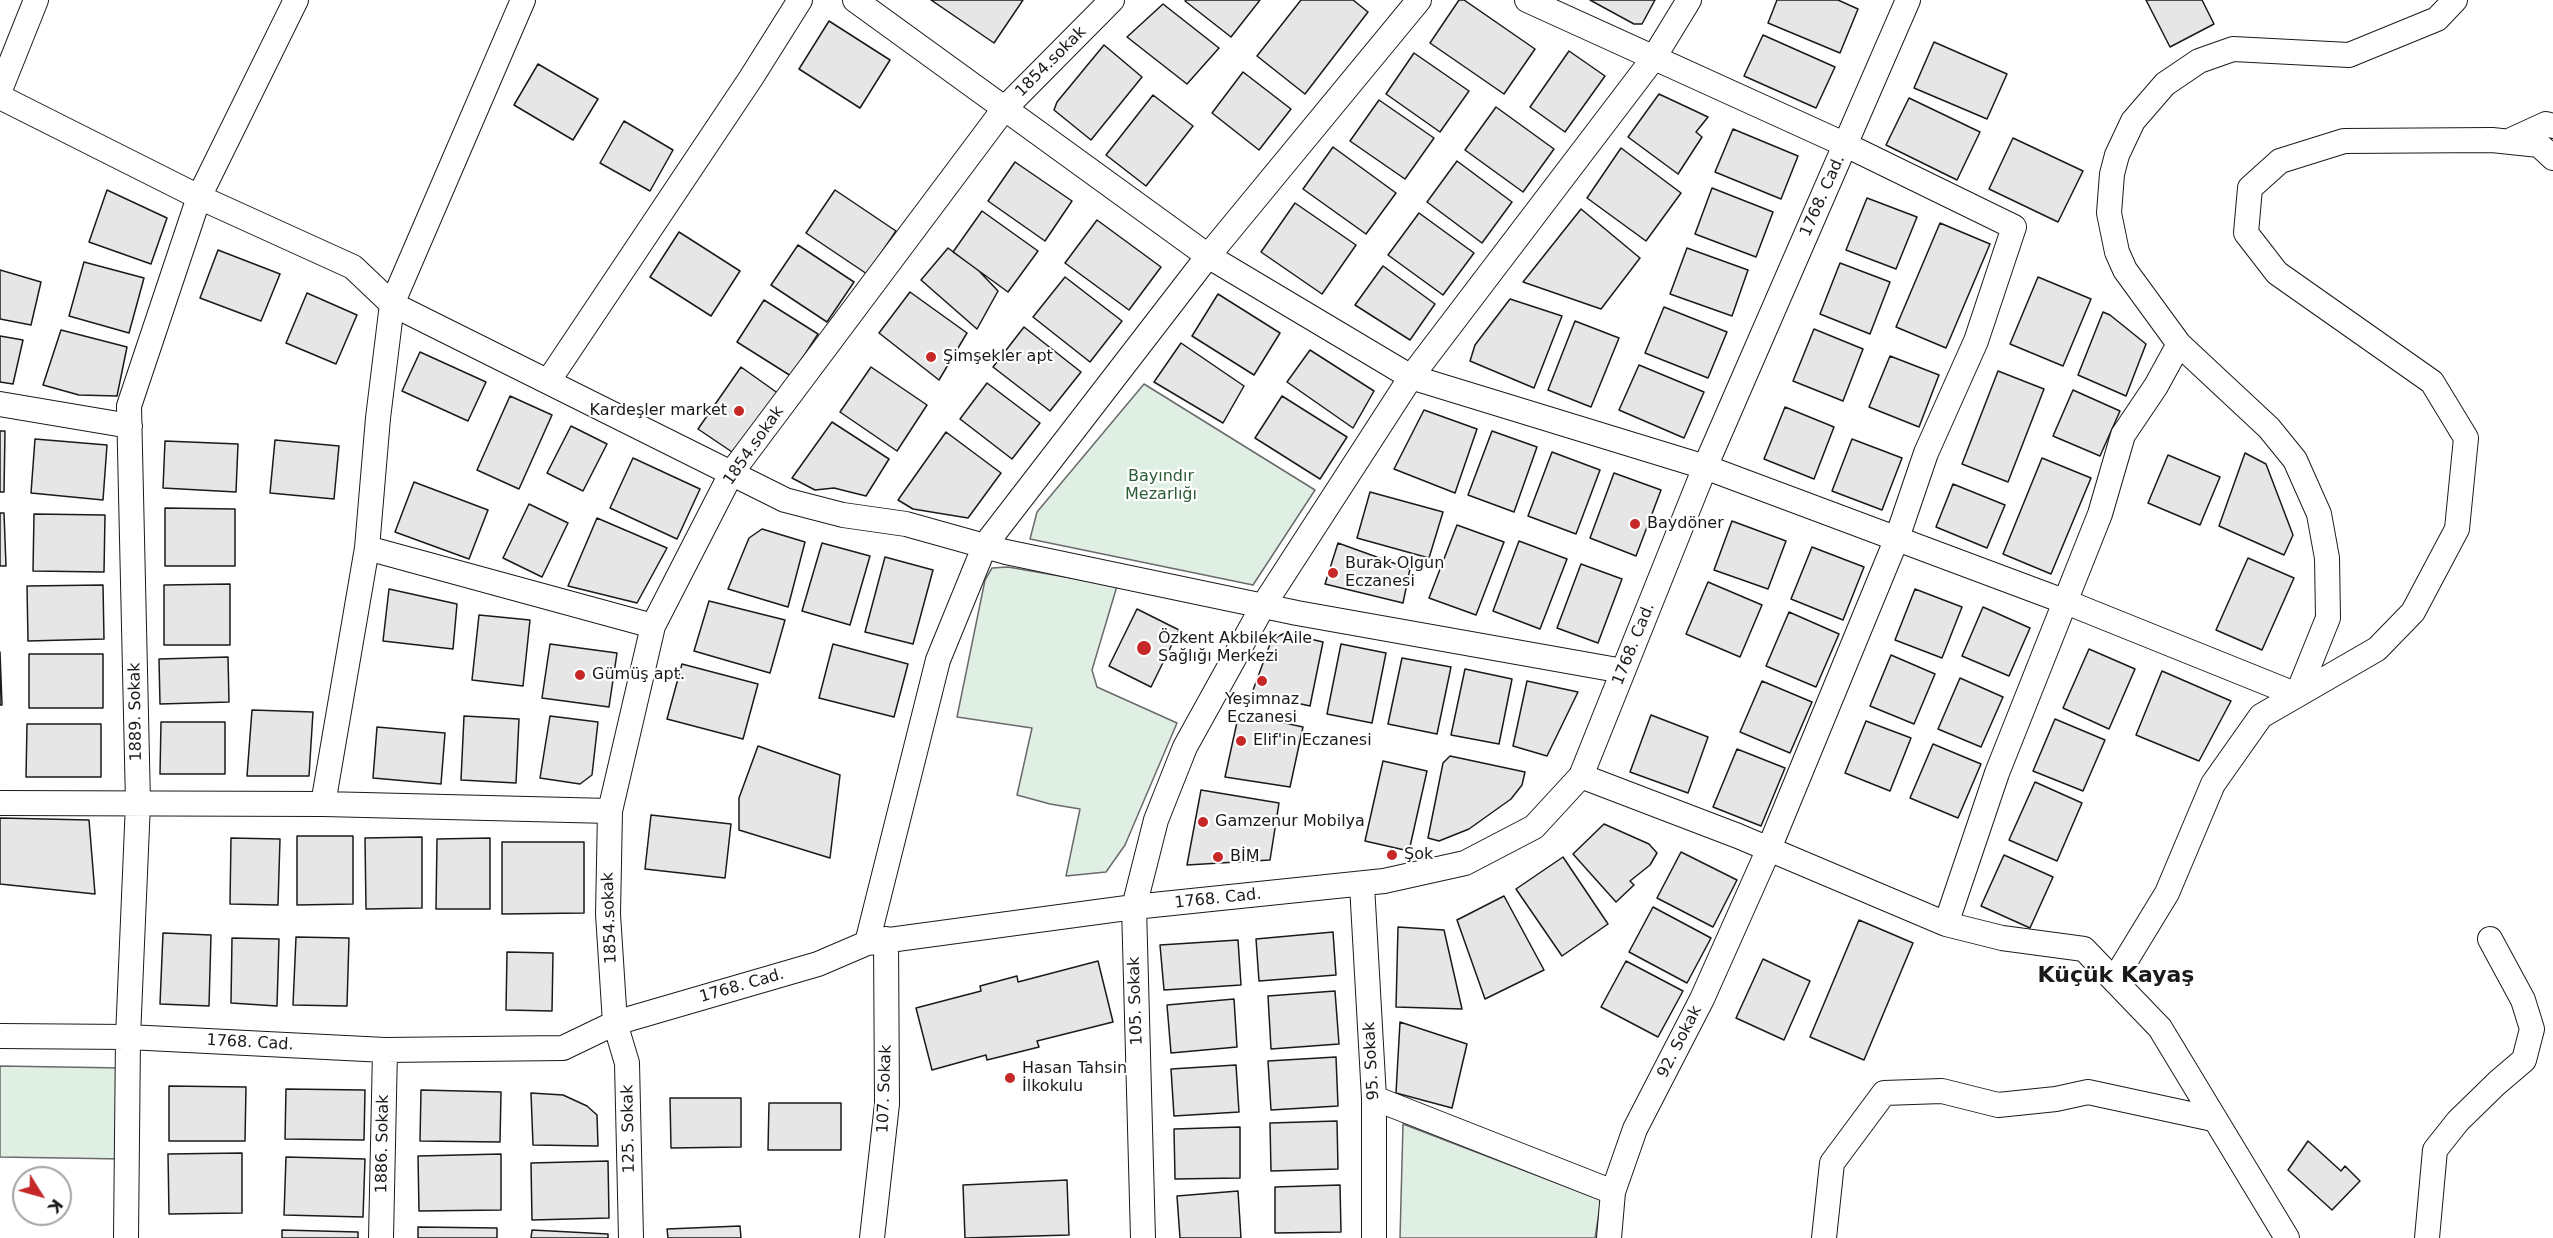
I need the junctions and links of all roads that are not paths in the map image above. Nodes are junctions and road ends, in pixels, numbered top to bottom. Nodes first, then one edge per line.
1 (36, 0) edge
2 (296, 0) edge
3 (523, 0) edge
4 (800, 0) edge
5 (855, 0) edge
6 (1112, 0) edge
7 (1419, 0) edge
8 (1527, 0) edge
9 (1689, 0) edge
10 (1908, 0) edge
11 (2455, 0) edge
12 (1653, 59) junction
13 (0, 90) edge
14 (0, 97) edge
15 (1004, 109) junction
16 (2553, 126) edge
17 (2506, 142) junction
18 (1846, 145) junction
19 (2553, 158) edge
20 (199, 196) junction
21 (1208, 256) junction
22 (392, 304) junction
23 (2179, 344) junction
24 (1411, 376) junction
25 (549, 380) junction
26 (0, 404) edge
27 (129, 426) junction
28 (1705, 467) junction
29 (732, 472) junction
30 (1897, 538) junction
31 (985, 545) junction
32 (367, 548) junction
33 (2066, 602) junction
34 (1263, 606) junction
35 (653, 626) junction
36 (1623, 671) junction
37 (2297, 695) junction
38 (1581, 776) junction
39 (0, 803) edge
40 (138, 803) junction
41 (323, 804) junction
42 (610, 811) junction
43 (1768, 851) junction
44 (1362, 885) junction
45 (1134, 907) junction
46 (1946, 924) junction
47 (2490, 939) dead end
48 (876, 941) junction
49 (2114, 980) junction
50 (615, 1023) junction
51 (0, 1036) edge
52 (128, 1037) junction
53 (385, 1050) junction
54 (1374, 1098) junction
55 (2213, 1119) junction
56 (1613, 1192) junction
57 (126, 1238) edge
58 (381, 1238) edge
59 (631, 1238) edge
60 (872, 1238) edge
61 (1143, 1238) edge
62 (1374, 1238) edge
63 (1609, 1238) edge
64 (1824, 1238) edge
65 (2288, 1238) edge
66 (2427, 1238) edge

1 - 13 street
2 - 20 street, 1889. Sokak
3 - 22 street
4 - 25 street
5 - 15 street
6 - 15 street, 1854.sokak
7 - 21 street, 107. Sokak
8 - 12 street
9 - 12 street, 105. Sokak
10 - 18 street, 1768. Cad.
11 - 23 street
12 - 18 street
12 - 24 street, 105. Sokak
14 - 20 street
15 - 21 street
15 - 29 street, 1854.sokak
16 - 17 street
17 - 19 street
17 - 37 street
18 - 28 street, 1768. Cad.
18 - 30 street, 92. Sokak
20 - 22 street
20 - 27 street, 1889. Sokak
21 - 24 street
21 - 31 street, 107. Sokak
22 - 25 street
22 - 32 street
23 - 33 street
23 - 37 street
24 - 28 street
24 - 34 street, 105. Sokak
25 - 29 street
26 - 27 street
27 - 40 street, 1889. Sokak
28 - 30 street
28 - 36 street, 1768. Cad.
29 - 31 street
29 - 35 street, 1854.sokak
30 - 33 street
30 - 43 street, 92. Sokak
31 - 34 street
31 - 48 street, 107. Sokak
32 - 35 street
32 - 41 street
33 - 37 street
33 - 46 street
34 - 36 street
34 - 45 street, 105. Sokak
35 - 42 street, 1854.sokak
36 - 38 street, 1768. Cad.
37 - 49 street
38 - 43 street
38 - 44 street, 1768. Cad.
39 - 40 street
40 - 41 street
40 - 52 street, 1889. Sokak
41 - 42 street
42 - 50 street, 1854.sokak
43 - 46 street
43 - 56 street, 92. Sokak
44 - 45 street, 1768. Cad.
44 - 54 street, 95. Sokak
45 - 48 street, 1768. Cad.
45 - 61 street, 105. Sokak
46 - 49 street
47 - 66 street
48 - 50 street, 1768. Cad.
48 - 60 street, 107. Sokak
49 - 55 street
50 - 53 street, 1768. Cad.
50 - 59 street, 125. Sokak
51 - 52 street, 1768. Cad.
52 - 53 street, 1768. Cad.
52 - 57 street, 1889. Sokak
53 - 58 street, 1886. Sokak
54 - 56 street
54 - 62 street, 95. Sokak
55 - 64 street
55 - 65 street
56 - 63 street, 92. Sokak

